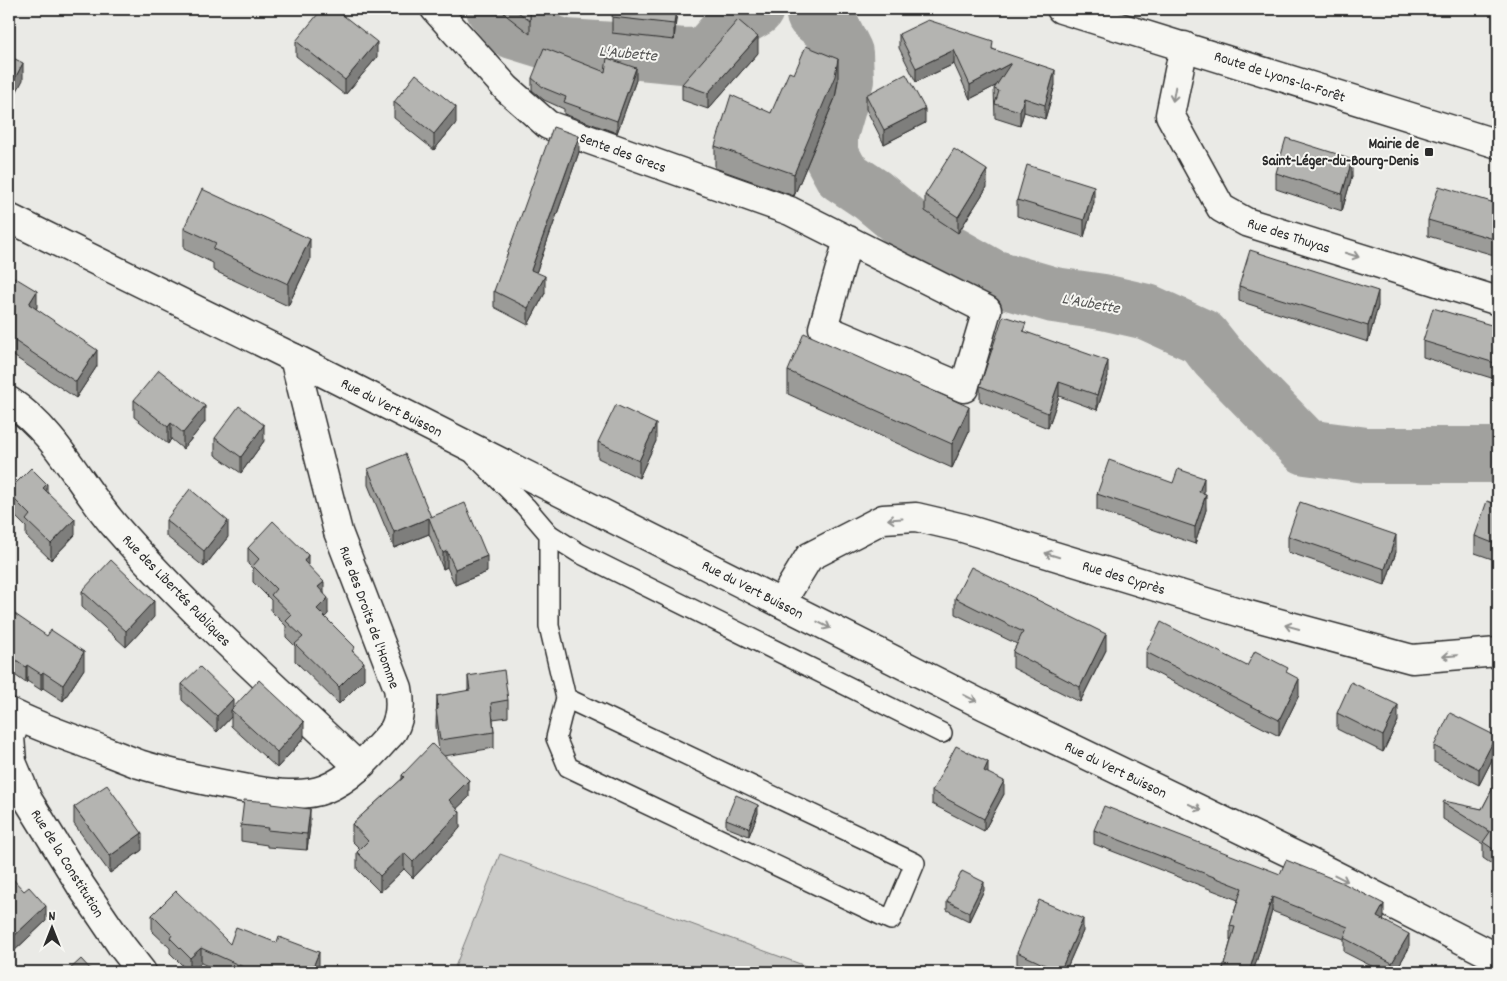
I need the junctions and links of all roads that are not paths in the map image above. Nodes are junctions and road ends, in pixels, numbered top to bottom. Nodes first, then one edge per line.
1 (435, 9) edge
2 (1062, 9) edge
3 (1184, 46) junction
4 (1498, 144) edge
5 (9, 218) edge
6 (848, 240) junction
7 (1498, 301) edge
8 (294, 358) junction
9 (9, 401) edge
10 (460, 441) junction
11 (549, 534) junction
12 (781, 603) junction
13 (1498, 652) edge
14 (566, 698) junction
15 (14, 714) edge
16 (942, 733) dead end
17 (359, 767) junction
18 (1498, 958) edge
19 (142, 972) edge

1 - 6 street, Sente des Grecs
2 - 3 street, Route de Lyons-la-Forêt
3 - 4 street, Route de Lyons-la-Forêt
3 -> 7 street, Rue des Thuyas
5 - 8 street, Rue du Vert Buisson
6 - 6 street, Sente des Grecs
8 - 10 street, Rue du Vert Buisson
8 - 17 street, Rue des Droits de l'Homme
9 - 17 street, Rue des Libertés Publiques
10 - 11 lane
10 - 12 street, Rue du Vert Buisson
11 - 14 lane
11 - 16 lane
13 -> 12 street, Rue des Cyprès
12 -> 18 street, Rue du Vert Buisson
14 - 14 lane
15 - 17 street, Rue des Droits de l'Homme
15 - 19 street, Rue de la Constitution

